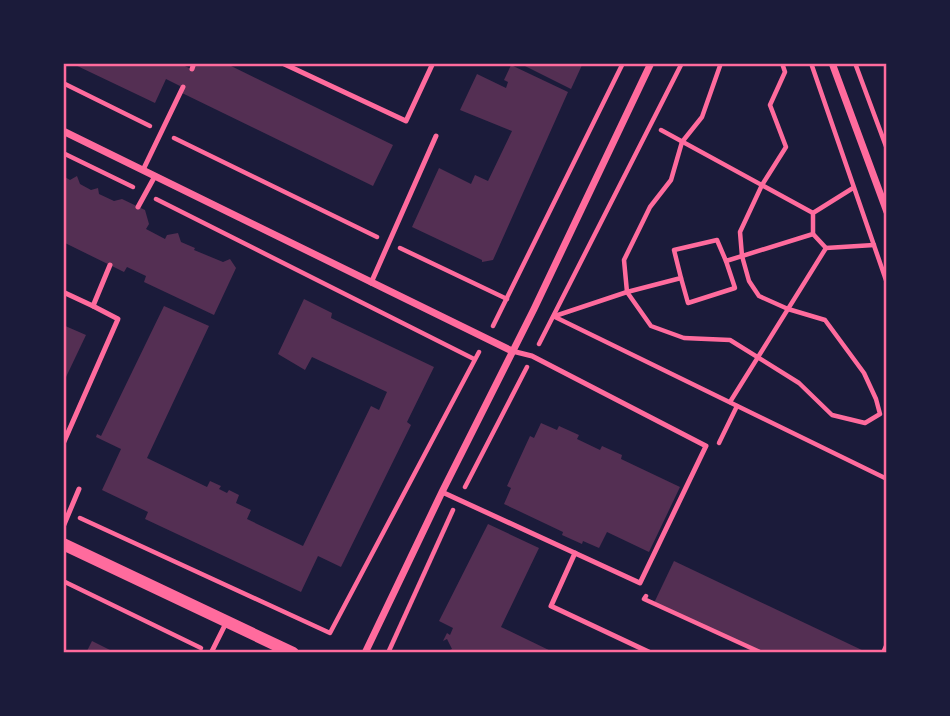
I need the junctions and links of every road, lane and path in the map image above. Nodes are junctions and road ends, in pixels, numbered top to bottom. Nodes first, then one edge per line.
1 (282, 63) edge
2 (433, 63) edge
3 (623, 63) edge
4 (650, 63) edge
5 (681, 63) edge
6 (720, 63) edge
7 (782, 63) edge
8 (811, 63) edge
9 (832, 63) edge
10 (855, 63) edge
11 (63, 83) edge
12 (183, 87) dead end
13 (661, 130) dead end
14 (63, 131) edge
15 (162, 132) junction
16 (436, 136) dead end
17 (682, 142) junction
18 (887, 149) edge
19 (63, 153) edge
20 (144, 170) junction
21 (155, 176) junction
22 (762, 185) junction
23 (853, 188) junction
24 (145, 193) junction
25 (138, 207) dead end
26 (887, 212) edge
27 (813, 214) junction
28 (813, 234) junction
29 (388, 243) junction
30 (874, 245) junction
31 (826, 248) junction
32 (742, 256) junction
33 (726, 261) junction
34 (110, 265) dead end
35 (681, 278) junction
36 (371, 283) junction
37 (887, 283) edge
38 (63, 292) edge
39 (627, 292) junction
40 (93, 306) junction
41 (788, 309) junction
42 (554, 317) junction
43 (512, 351) junction
44 (532, 356) junction
45 (758, 357) junction
46 (730, 402) junction
47 (737, 406) junction
48 (63, 444) edge
49 (714, 454) dead end
50 (887, 479) edge
51 (79, 489) dead end
52 (442, 492) junction
53 (458, 500) junction
54 (69, 513) junction
55 (63, 527) edge
56 (63, 544) edge
57 (575, 553) junction
58 (63, 581) edge
59 (650, 586) dead end
60 (227, 621) junction
61 (887, 644) edge
62 (211, 653) edge
63 (293, 653) edge
64 (365, 653) edge
65 (388, 653) edge
66 (651, 653) edge
67 (762, 653) edge
68 (883, 653) edge

1 - 2 lane
3 - 29 path
4 - 43 street
5 - 42 path
6 - 17 path
7 - 22 path
8 - 23 path
9 - 26 street
10 - 18 path
11 - 15 path
12 - 15 lane
13 - 17 path
14 - 20 street
15 - 20 lane
15 - 29 path
16 - 29 lane
17 - 22 path
17 - 39 path
19 - 24 path
20 - 21 street
21 - 24 lane
21 - 36 street
22 - 27 path
22 - 32 path
23 - 27 path
23 - 30 path
24 - 25 lane
24 - 54 path
27 - 28 path
28 - 31 path
28 - 32 path
29 - 36 lane
30 - 31 path
30 - 37 path
31 - 41 path
32 - 33 path
32 - 41 path
33 - 35 path
33 - 35 path
34 - 40 lane
35 - 39 path
36 - 43 street
38 - 40 lane
39 - 42 path
39 - 45 path
40 - 48 lane
41 - 45 path
41 - 45 path
42 - 44 path
42 - 46 path
43 - 44 lane
43 - 52 street
44 - 53 path
44 - 57 lane
45 - 46 path
46 - 47 path
47 - 49 path
47 - 50 path
51 - 54 lane
52 - 53 lane
52 - 64 street
53 - 57 lane
53 - 65 path
54 - 55 lane
56 - 60 street
57 - 66 lane
58 - 62 path
59 - 67 path
60 - 62 lane
60 - 63 street
61 - 68 path

